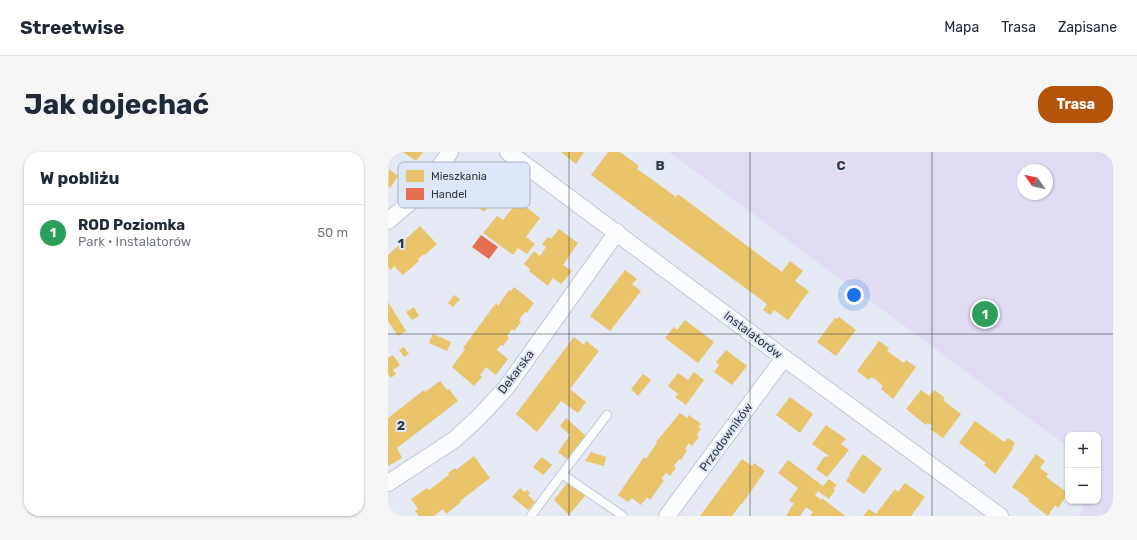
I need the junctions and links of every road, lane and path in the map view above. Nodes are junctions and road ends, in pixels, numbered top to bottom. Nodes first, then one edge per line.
1 (450, 152) edge
2 (508, 152) edge
3 (443, 162) edge
4 (522, 162) edge
5 (530, 168) edge
6 (403, 208) edge
7 (388, 221) edge
8 (617, 232) junction
9 (784, 358) junction
10 (608, 415) dead end
11 (562, 474) junction
12 (388, 483) edge
13 (531, 516) edge
14 (623, 516) edge
15 (667, 516) edge
16 (1000, 516) edge

1 - 3 street
2 - 4 street, Instalatorów
5 - 8 street, Instalatorów
6 - 7 street
8 - 9 street, Instalatorów
8 - 12 street, Dekarska
9 - 15 street, Przodowników
9 - 16 street, Instalatorów
10 - 11 lane
11 - 13 lane
11 - 14 lane

